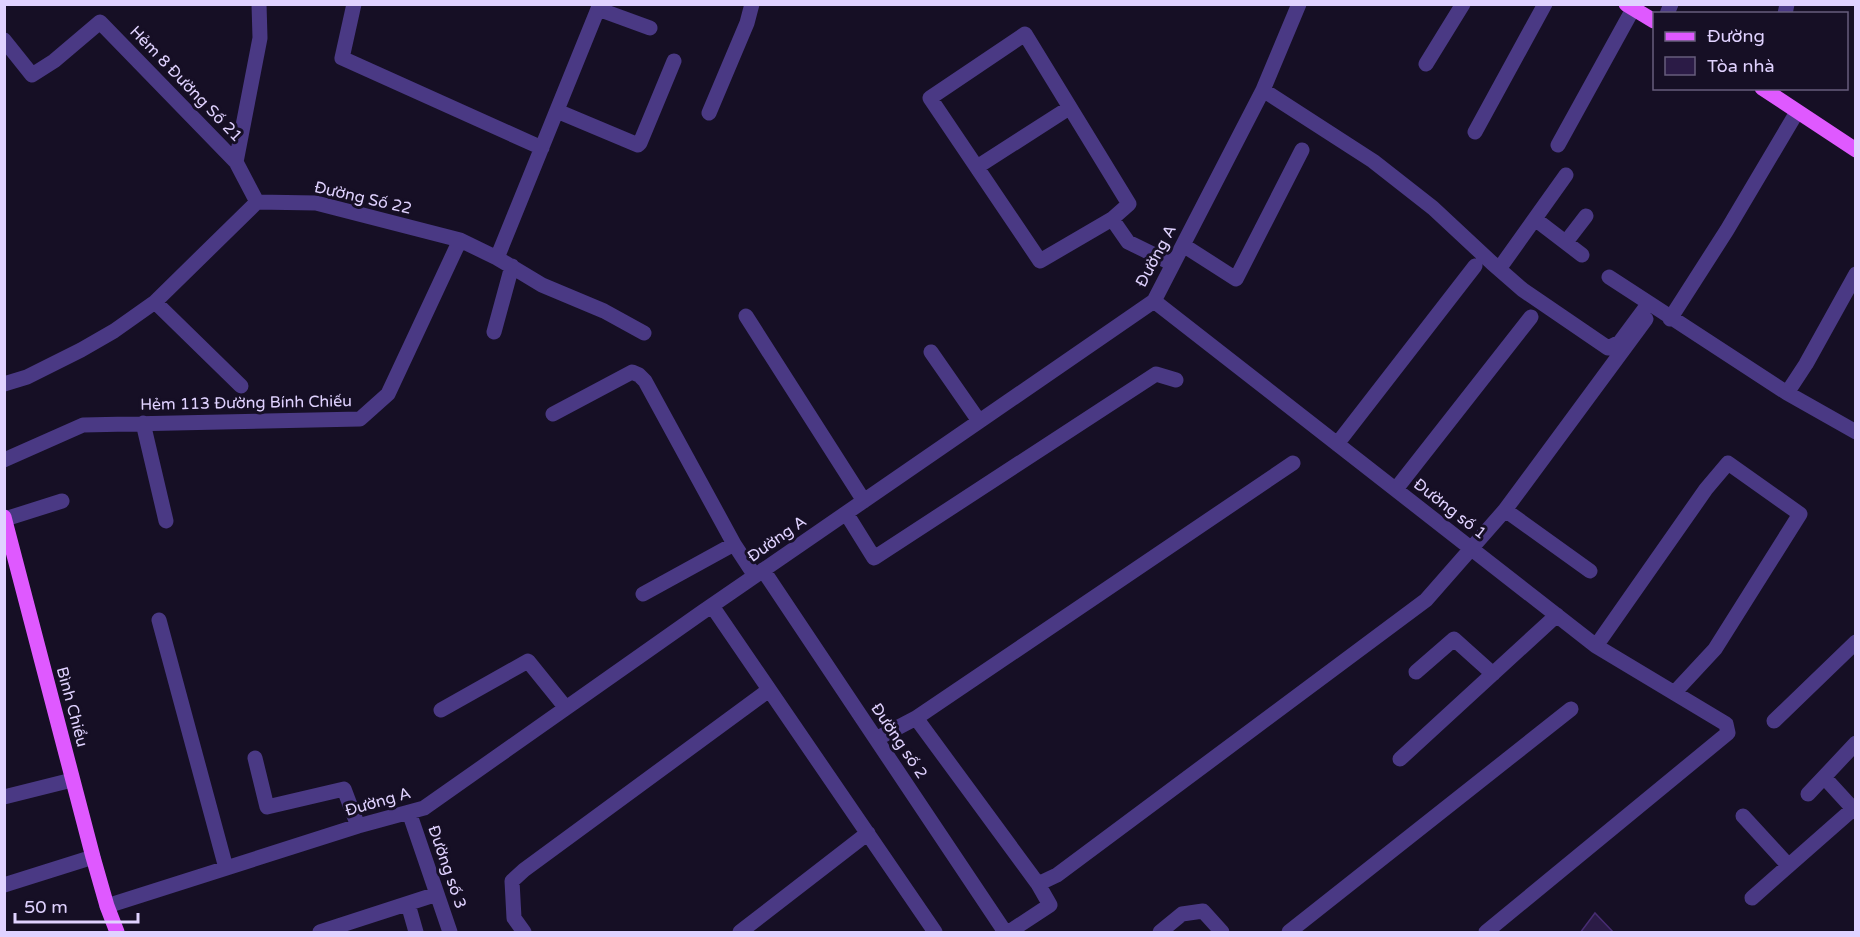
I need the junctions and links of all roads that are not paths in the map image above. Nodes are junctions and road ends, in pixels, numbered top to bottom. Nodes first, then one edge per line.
1 (259, 4) edge
2 (354, 4) edge
3 (752, 4) edge
4 (1299, 4) edge
5 (1463, 4) edge
6 (1545, 4) edge
7 (599, 7) edge
8 (1630, 7) edge
9 (1653, 20) edge
10 (650, 28) dead end
11 (4, 40) edge
12 (674, 61) dead end
13 (1426, 64) dead end
14 (1263, 90) junction
15 (1768, 91) edge
16 (1069, 108) junction
17 (557, 111) junction
18 (1797, 112) junction
19 (709, 113) dead end
20 (1475, 132) dead end
21 (1558, 145) dead end
22 (542, 148) junction
23 (1302, 150) dead end
24 (1856, 150) edge
25 (236, 162) junction
26 (977, 167) junction
27 (1566, 175) dead end
28 (257, 202) junction
29 (1586, 216) dead end
30 (1112, 219) junction
31 (1535, 219) junction
32 (460, 240) junction
33 (1566, 242) junction
34 (1183, 245) junction
35 (1582, 255) dead end
36 (497, 258) junction
37 (1173, 264) junction
38 (512, 266) junction
39 (1474, 266) dead end
40 (1499, 269) junction
41 (1856, 274) edge
42 (1608, 277) dead end
43 (1154, 301) junction
44 (155, 302) junction
45 (1648, 303) junction
46 (746, 315) dead end
47 (1531, 317) dead end
48 (1646, 319) dead end
49 (1670, 319) junction
50 (494, 332) dead end
51 (644, 333) dead end
52 (931, 352) dead end
53 (1176, 380) dead end
54 (4, 384) edge
55 (241, 386) dead end
56 (1787, 393) junction
57 (553, 414) dead end
58 (979, 422) junction
59 (143, 423) junction
60 (1856, 432) edge
61 (1337, 444) junction
62 (4, 459) edge
63 (1293, 463) dead end
64 (1396, 489) junction
65 (62, 501) dead end
66 (864, 501) junction
67 (1504, 510) junction
68 (846, 513) junction
69 (5, 518) edge
70 (166, 521) dead end
71 (734, 544) junction
72 (1471, 549) junction
73 (1590, 571) dead end
74 (759, 573) junction
75 (643, 594) dead end
76 (712, 606) junction
77 (1557, 615) junction
78 (159, 620) dead end
79 (1856, 642) edge
80 (1596, 646) junction
81 (1416, 672) dead end
82 (1493, 674) junction
83 (769, 690) junction
84 (1675, 692) junction
85 (566, 708) junction
86 (1571, 709) dead end
87 (441, 710) dead end
88 (916, 718) junction
89 (1774, 721) dead end
90 (876, 739) junction
91 (1856, 743) edge
92 (255, 758) dead end
93 (1400, 759) dead end
94 (1824, 777) junction
95 (72, 780) junction
96 (1808, 794) dead end
97 (4, 797) edge
98 (1854, 810) edge
99 (409, 812) junction
100 (1743, 816) dead end
101 (358, 826) junction
102 (868, 834) junction
103 (93, 857) junction
104 (1788, 865) junction
105 (226, 868) junction
106 (1038, 884) junction
107 (4, 885) edge
108 (437, 894) junction
109 (1752, 898) dead end
110 (408, 904) junction
111 (106, 906) junction
112 (117, 933) edge
113 (320, 933) edge
114 (416, 933) edge
115 (450, 933) edge
116 (524, 933) edge
117 (740, 933) edge
118 (935, 933) edge
119 (1007, 933) edge
120 (1160, 933) edge
121 (1222, 933) edge
122 (1289, 933) edge
123 (1486, 933) edge

1 - 25 street
2 - 22 street
3 - 19 street
4 - 14 street, Đường A
5 - 13 street
6 - 20 street
7 - 10 street
7 - 17 street
8 - 9 main road
8 - 21 street
11 - 25 street, Hẻm 8 Đường Số 21
12 - 17 street
14 - 34 street, Đường A
14 - 40 street
15 - 18 main road
16 - 26 street
16 - 26 street
16 - 30 street
17 - 22 street
18 - 24 main road
18 - 49 street
22 - 36 street
23 - 34 street
25 - 28 street
26 - 30 street
27 - 31 street
28 - 32 street, Đường Số 22
28 - 44 street
29 - 33 street
30 - 37 street
31 - 33 street
31 - 40 street
32 - 36 street, Đường Số 22
32 - 59 street, Hẻm 113 Đường Bính Chiếu
33 - 35 street
34 - 37 street, Đường A
36 - 38 street, Đường Số 22
37 - 43 street, Đường A
38 - 50 street
38 - 51 street, Đường Số 22
39 - 61 street
40 - 45 street
41 - 56 street
42 - 45 street
43 - 58 street, Đường A
43 - 61 street, Đường số 1
44 - 54 street
44 - 55 street
45 - 49 street
46 - 66 street
47 - 64 street
48 - 67 street
49 - 56 street
52 - 58 street
53 - 68 street
56 - 60 street
57 - 71 street, Đường số 2
58 - 66 street, Đường A
59 - 62 street, Hẻm 113 Đường Bính Chiếu
59 - 70 street
61 - 64 street, Đường số 1
63 - 88 street
64 - 72 street, Đường số 1
65 - 69 street
66 - 68 street, Đường A
67 - 72 street
67 - 73 street
68 - 74 street, Đường A
69 - 95 main road, Bình Chiểu
71 - 74 street, Đường số 2
71 - 75 street
72 - 77 street, Đường số 1
72 - 106 street
74 - 76 street, Đường A
74 - 90 street, Đường số 2
76 - 83 street
76 - 85 street, Đường A
77 - 80 street, Đường số 1
77 - 82 street
78 - 105 street
79 - 89 street
80 - 84 street, Đường số 1
80 - 84 street
81 - 82 street
82 - 93 street
83 - 102 street
83 - 116 street
84 - 123 street, Đường số 1
85 - 87 street
85 - 99 street, Đường A
86 - 122 street
88 - 90 street
88 - 106 street
90 - 119 street, Đường số 2
91 - 94 street
92 - 101 street
94 - 96 street
94 - 98 street
95 - 97 street
95 - 103 main road, Bình Chiểu
98 - 104 street
99 - 101 street, Đường A
99 - 108 street, Đường số 3
100 - 104 street
101 - 105 street, Đường A
102 - 117 street
102 - 118 street
103 - 107 street
103 - 111 main road, Bình Chiểu
104 - 109 street
105 - 111 street, Đường A
106 - 119 street
108 - 110 street
108 - 115 street, Đường số 3
110 - 113 street
110 - 114 street
111 - 112 main road, Bình Chiểu
120 - 121 street

